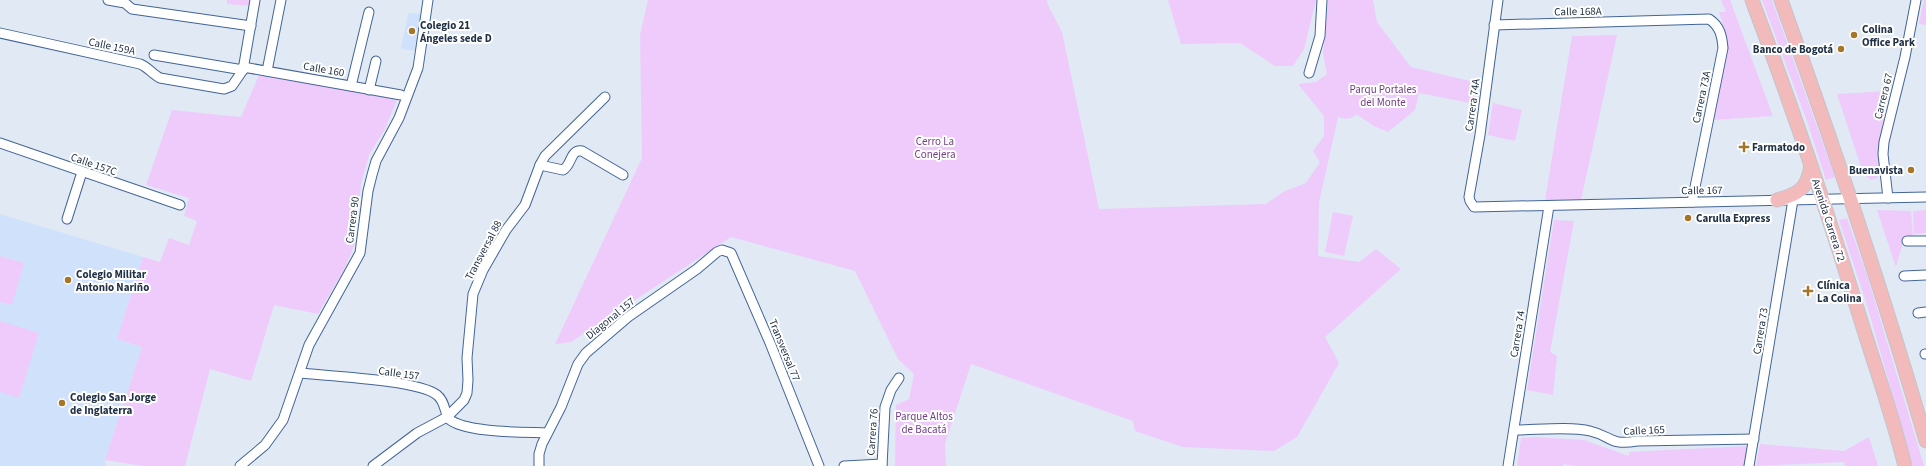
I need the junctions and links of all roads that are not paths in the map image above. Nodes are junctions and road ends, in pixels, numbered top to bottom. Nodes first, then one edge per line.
1 (108, 0) edge
2 (255, 0) edge
3 (281, 0) edge
4 (428, 0) edge
5 (1322, 0) edge
6 (1498, 0) edge
7 (1752, 0) edge
8 (1781, 0) edge
9 (1916, 0) edge
10 (369, 12) dead end
11 (1710, 20) joint
12 (1494, 25) junction
13 (251, 26) junction
14 (0, 33) edge
15 (154, 55) dead end
16 (376, 61) dead end
17 (243, 69) junction
18 (267, 71) junction
19 (1309, 73) dead end
20 (351, 86) junction
21 (369, 90) junction
22 (401, 95) dead end
23 (605, 97) dead end
24 (0, 143) edge
25 (540, 166) junction
26 (1811, 166) junction
27 (82, 172) junction
28 (623, 175) dead end
29 (1696, 184) junction
30 (1926, 197) edge
31 (1888, 198) junction
32 (1822, 199) junction
33 (1851, 199) junction
34 (1777, 200) junction
35 (1793, 200) junction
36 (1692, 202) junction
37 (1708, 202) junction
38 (180, 205) dead end
39 (1549, 206) junction
40 (1478, 208) joint
41 (67, 218) dead end
42 (1906, 241) dead end
43 (1926, 241) edge
44 (722, 250) joint
45 (1926, 275) edge
46 (1904, 276) dead end
47 (300, 373) junction
48 (899, 378) dead end
49 (447, 417) junction
50 (1515, 430) junction
51 (547, 433) junction
52 (1754, 439) junction
53 (1926, 441) edge
54 (882, 465) edge
55 (240, 466) edge
56 (373, 466) edge
57 (539, 466) edge
58 (819, 466) edge
59 (844, 466) edge
60 (1508, 466) edge
61 (1749, 466) edge
62 (1905, 466) edge

1 - 13 street
2 - 13 street
3 - 18 street
4 - 47 street, Carrera 90
5 - 19 street
6 - 12 street, Carrera 74A
7 - 26 highway, Avenida Carrera 72
8 - 33 highway
9 - 31 street, Carrera 67
10 - 20 street
11 - 12 street, Calle 168A
11 - 29 street, Carrera 73A
12 - 40 street, Carrera 74A
13 - 17 street
14 - 17 street, Calle 159A
15 - 17 street, Calle 160
16 - 21 street
17 - 18 street, Calle 160
18 - 20 street, Calle 160
20 - 21 street, Calle 160
21 - 22 street, Calle 160
23 - 25 street, Transversal 88
24 - 27 street, Calle 157C
25 - 28 street
25 - 49 street, Transversal 88
26 - 32 highway, Avenida Carrera 72
26 - 34 highway
27 - 38 street, Calle 157C
27 - 41 street
29 - 36 street, Carrera 73A
29 - 37 street
30 - 31 street, Calle 167
31 - 33 street, Calle 167
32 - 33 street, Calle 167
32 - 35 street, Calle 167
32 - 62 highway, Avenida Carrera 72
33 - 53 highway
34 - 35 street, Calle 167
34 - 37 street, Calle 167
35 - 52 street, Carrera 73
36 - 37 street, Calle 167
36 - 39 street, Calle 167
39 - 40 street, Calle 167
39 - 50 street, Carrera 74
42 - 43 street
44 - 51 street, Diagonal 157
44 - 58 street, Transversal 77
45 - 46 street
47 - 49 street, Calle 157
47 - 55 street, Carrera 90
48 - 54 street, Carrera 76
49 - 51 street
49 - 56 street, Transversal 88
50 - 52 street, Calle 165
50 - 60 street, Carrera 74
51 - 57 street, Diagonal 157
52 - 61 street, Carrera 73
54 - 59 street

